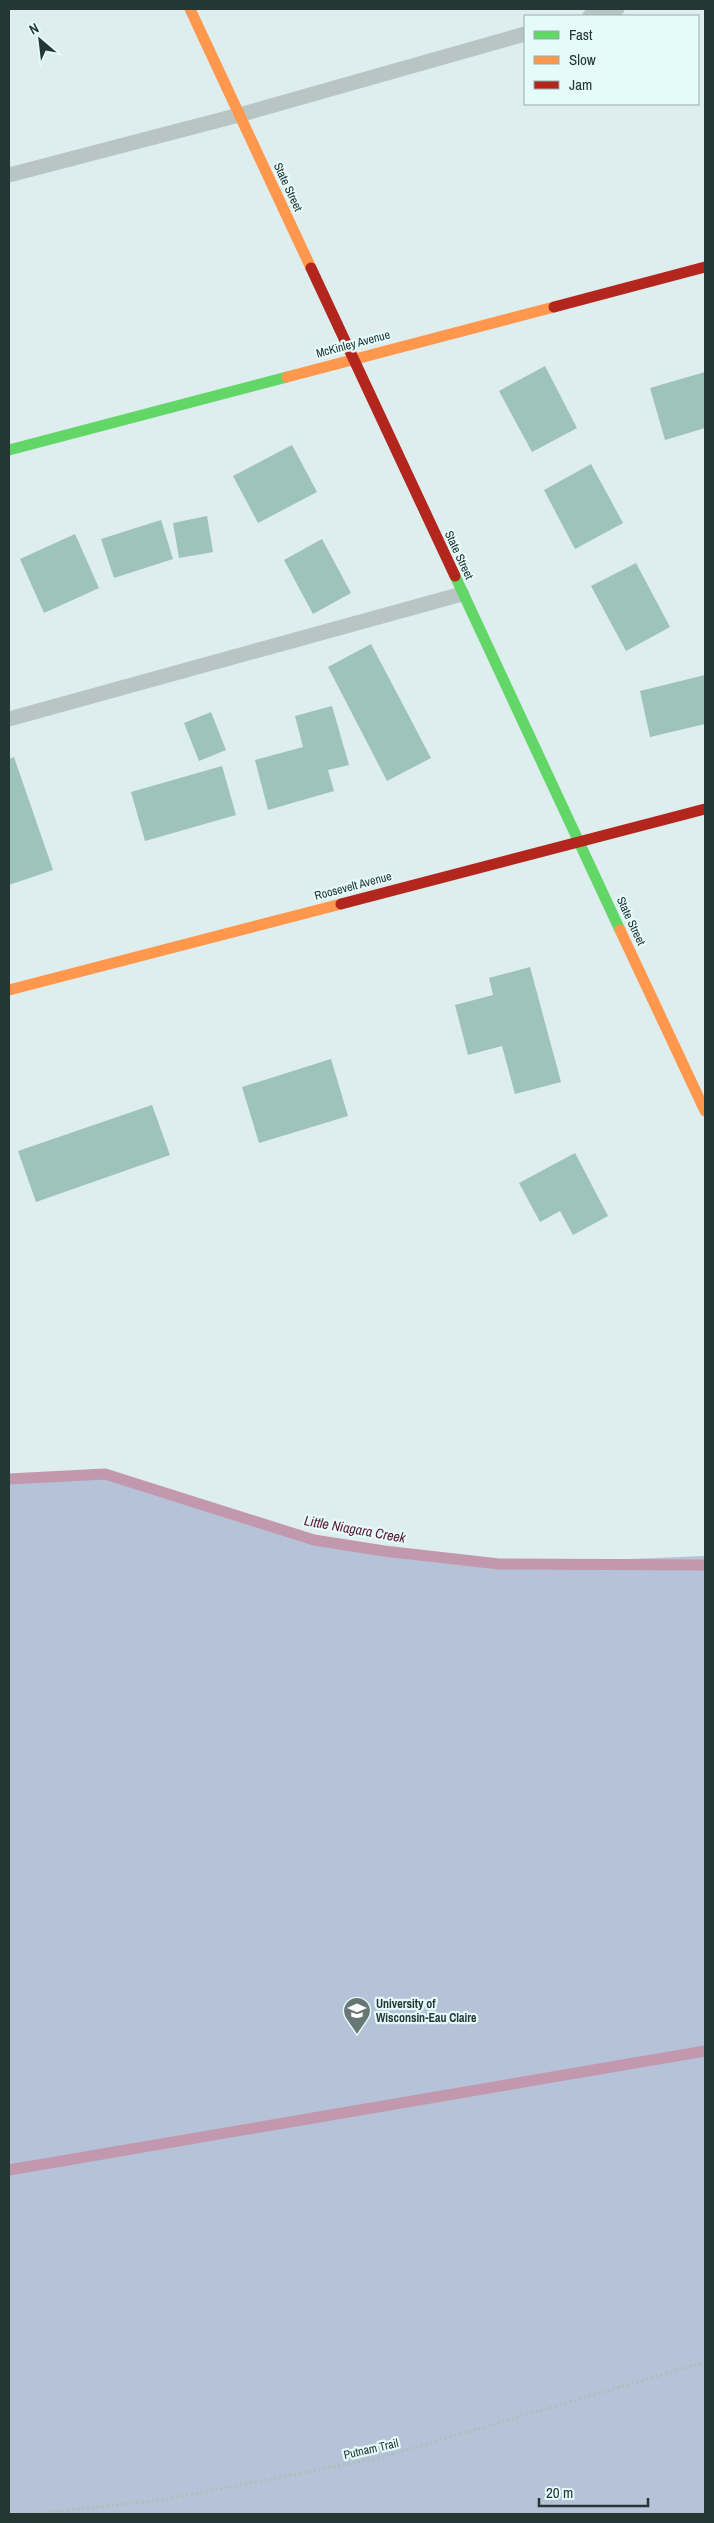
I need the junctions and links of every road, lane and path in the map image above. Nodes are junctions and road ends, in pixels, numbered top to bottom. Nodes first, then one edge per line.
1 (190, 9) edge
2 (617, 9) edge
3 (594, 15) edge
4 (524, 34) edge
5 (238, 115) junction
6 (9, 174) edge
7 (705, 267) edge
8 (352, 358) junction
9 (9, 450) edge
10 (462, 594) junction
11 (9, 719) edge
12 (705, 809) edge
13 (577, 840) junction
14 (9, 990) edge
15 (705, 1111) edge
16 (705, 2362) edge
17 (32, 2514) edge

1 - 5 street, State Street
2 - 3 lane
4 - 5 lane
5 - 6 lane
5 - 8 street, State Street
7 - 8 street, McKinley Avenue
8 - 9 street, McKinley Avenue
8 - 10 street, State Street
10 - 11 lane
10 - 13 street, State Street
12 - 13 street, Roosevelt Avenue
13 - 14 street, Roosevelt Avenue
13 - 15 street, State Street
16 - 17 path, Putnam Trail

